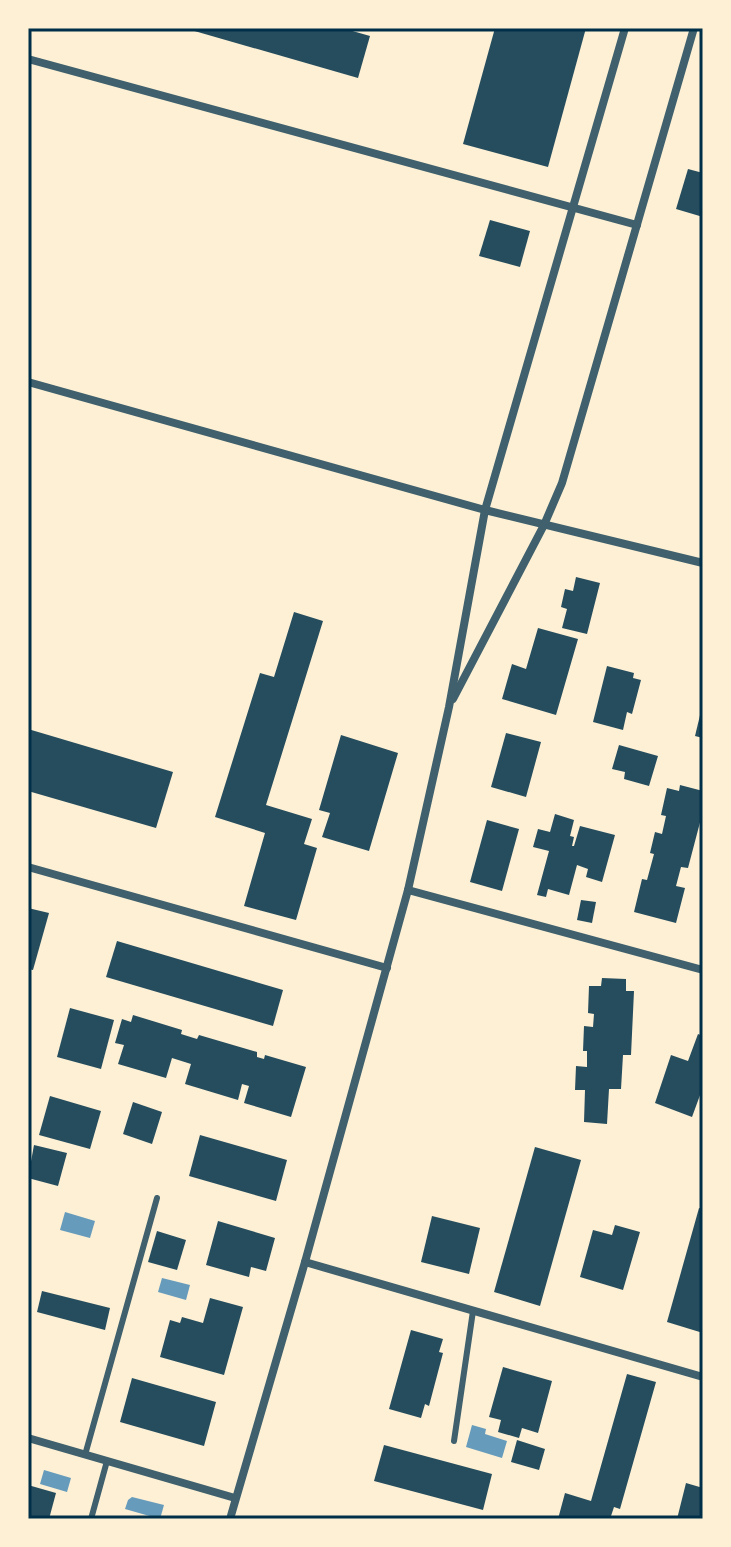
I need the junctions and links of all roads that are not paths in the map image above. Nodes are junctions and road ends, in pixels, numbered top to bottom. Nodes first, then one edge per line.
1 (625, 28) edge
2 (694, 28) edge
3 (28, 59) edge
4 (572, 207) junction
5 (637, 225) junction
6 (28, 382) edge
7 (485, 510) junction
8 (544, 525) junction
9 (703, 563) edge
10 (449, 707) junction
11 (28, 867) edge
12 (408, 890) junction
13 (387, 968) junction
14 (703, 970) edge
15 (157, 1198) dead end
16 (305, 1262) junction
17 (473, 1311) junction
18 (703, 1377) edge
19 (28, 1438) edge
20 (454, 1441) dead end
21 (85, 1455) junction
22 (107, 1461) junction
23 (235, 1498) junction
24 (91, 1519) edge
25 (230, 1519) edge

1 - 4 street
2 - 5 street
3 - 4 street
4 - 5 street
4 - 7 street
5 - 8 street
6 - 7 street
7 - 8 street
7 - 10 street
8 - 9 street
8 - 10 street
10 - 12 street
11 - 13 street
12 - 13 street
12 - 14 street
13 - 16 street
15 - 21 lane
16 - 17 street
16 - 23 street
17 - 18 street
17 - 20 lane
19 - 21 street
21 - 22 street
22 - 23 street
22 - 24 lane
23 - 25 street

